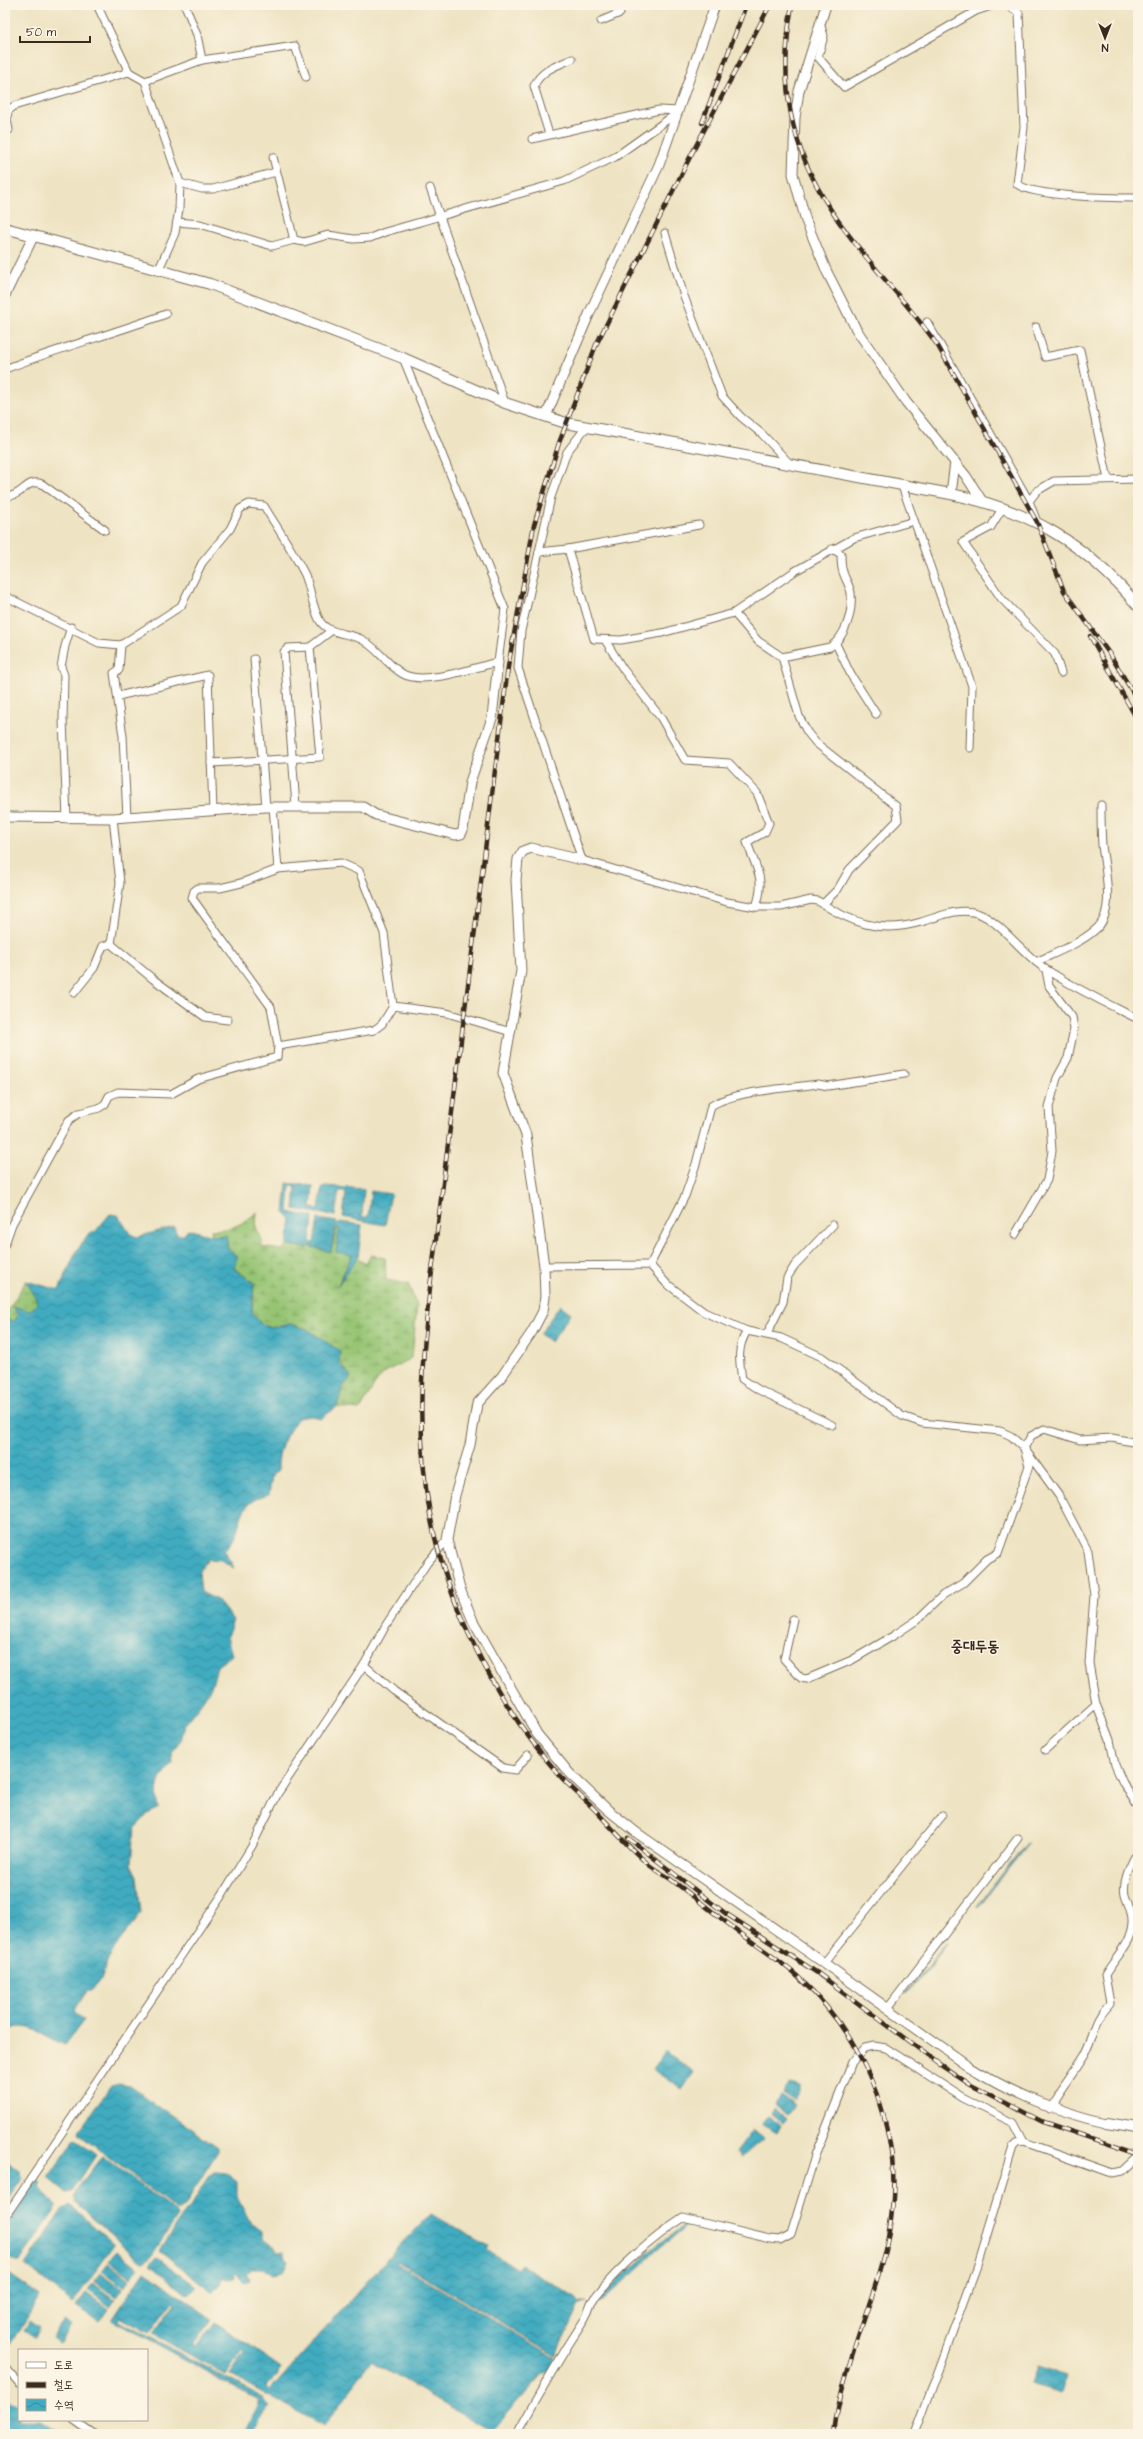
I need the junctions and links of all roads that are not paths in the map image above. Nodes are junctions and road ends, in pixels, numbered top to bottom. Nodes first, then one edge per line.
1 (97, 5) edge
2 (185, 5) edge
3 (618, 5) edge
4 (715, 5) edge
5 (826, 5) edge
6 (994, 5) edge
7 (1007, 5) edge
8 (819, 20) junction
9 (601, 21) dead end
10 (572, 59) dead end
11 (202, 60) junction
12 (128, 72) junction
13 (306, 78) dead end
14 (145, 81) junction
15 (679, 112) junction
16 (9, 130) dead end
17 (550, 134) junction
18 (532, 139) dead end
19 (273, 157) dead end
20 (276, 172) junction
21 (180, 183) junction
22 (430, 188) dead end
23 (1138, 198) edge
24 (439, 216) junction
25 (177, 222) junction
26 (5, 228) edge
27 (665, 233) dead end
28 (34, 235) junction
29 (294, 240) junction
30 (159, 269) junction
31 (5, 295) edge
32 (166, 314) dead end
33 (927, 322) dead end
34 (1036, 326) dead end
35 (403, 358) junction
36 (5, 369) edge
37 (504, 403) junction
38 (546, 416) junction
39 (587, 426) junction
40 (955, 462) junction
41 (790, 464) junction
42 (1108, 479) junction
43 (1138, 479) edge
44 (902, 486) junction
45 (951, 494) junction
46 (5, 497) edge
47 (982, 500) junction
48 (1029, 501) junction
49 (1003, 507) junction
50 (914, 521) junction
51 (1037, 522) junction
52 (699, 525) dead end
53 (105, 530) dead end
54 (568, 549) junction
55 (832, 549) junction
56 (539, 552) junction
57 (5, 596) edge
58 (1138, 606) edge
59 (734, 613) junction
60 (71, 627) junction
61 (331, 631) junction
62 (605, 640) junction
63 (836, 644) junction
64 (121, 645) junction
65 (310, 647) junction
66 (782, 657) junction
67 (254, 659) dead end
68 (498, 662) junction
69 (1061, 673) dead end
70 (118, 696) junction
71 (876, 714) dead end
72 (970, 748) dead end
73 (293, 759) junction
74 (263, 761) junction
75 (211, 763) junction
76 (1101, 805) dead end
77 (296, 806) junction
78 (270, 807) junction
79 (213, 811) junction
80 (5, 817) edge
81 (127, 817) junction
82 (113, 818) junction
83 (67, 819) junction
84 (582, 860) junction
85 (278, 868) junction
86 (824, 904) junction
87 (756, 907) junction
88 (111, 944) junction
89 (1036, 962) junction
90 (1046, 970) junction
91 (74, 993) dead end
92 (393, 1006) junction
93 (1138, 1019) edge
94 (228, 1020) dead end
95 (511, 1032) junction
96 (278, 1046) junction
97 (904, 1074) dead end
98 (833, 1225) dead end
99 (1016, 1235) dead end
100 (5, 1244) edge
101 (650, 1265) junction
102 (544, 1266) junction
103 (747, 1330) junction
104 (767, 1334) junction
105 (832, 1425) dead end
106 (1138, 1443) edge
107 (1024, 1448) junction
108 (447, 1540) junction
109 (793, 1619) dead end
110 (364, 1665) junction
111 (1096, 1704) junction
112 (1045, 1750) dead end
113 (528, 1755) dead end
114 (1138, 1808) edge
115 (942, 1816) dead end
116 (1018, 1838) dead end
117 (1138, 1851) edge
118 (824, 1962) junction
119 (888, 2008) junction
120 (1049, 2108) junction
121 (1106, 2123) joint
122 (1138, 2128) edge
123 (1024, 2142) junction
124 (1138, 2156) edge
125 (5, 2217) edge
126 (5, 2367) edge
127 (18, 2382) edge
128 (75, 2421) edge
129 (94, 2434) edge
130 (517, 2434) edge
131 (915, 2434) edge

1 - 12 street
2 - 11 street
3 - 9 street
4 - 15 street
5 - 8 street
6 - 8 street
7 - 23 street
8 - 40 street
10 - 17 street
11 - 13 street
11 - 14 street
12 - 14 street
12 - 16 street
14 - 21 street
15 - 17 street
15 - 24 street
15 - 38 street
17 - 18 street
19 - 20 street
20 - 21 street
20 - 29 street
21 - 25 street
22 - 24 street
24 - 29 street
24 - 37 street
25 - 29 street
25 - 30 street
26 - 28 main road
27 - 41 street
28 - 30 main road
28 - 31 street
30 - 35 main road
32 - 36 street
33 - 48 street
34 - 42 street
35 - 37 main road
35 - 68 street
37 - 38 main road
38 - 39 main road
39 - 41 main road
39 - 56 street
40 - 45 street
40 - 47 street
41 - 44 main road
42 - 43 street
42 - 48 street
44 - 45 main road
44 - 50 street
45 - 47 main road
46 - 53 street
47 - 49 main road
48 - 51 street
49 - 51 main road
49 - 69 street
50 - 55 street
50 - 72 street
51 - 58 main road
52 - 54 street
54 - 56 street
54 - 62 street
55 - 59 street
55 - 63 street
56 - 84 street
57 - 60 street
59 - 62 street
59 - 66 street
60 - 64 street
60 - 83 street
61 - 64 street
61 - 65 street
61 - 68 street
62 - 87 street
63 - 66 street
63 - 71 street
64 - 70 street
65 - 73 street
65 - 73 street
66 - 86 street
67 - 74 street
68 - 77 street
70 - 75 street
70 - 81 street
73 - 74 street
73 - 77 street
74 - 75 street
74 - 78 street
75 - 79 street
76 - 89 street
77 - 78 street
78 - 79 street
78 - 85 street
79 - 81 street
80 - 83 street
81 - 82 street
82 - 83 street
82 - 88 street
84 - 87 street
84 - 95 street
85 - 92 street
85 - 96 street
86 - 87 street
86 - 89 street
88 - 91 street
88 - 94 street
89 - 90 street
90 - 93 street
90 - 99 street
92 - 95 street
92 - 96 street
95 - 102 street
96 - 100 street
97 - 101 street
98 - 104 street
101 - 102 street
101 - 103 street
102 - 108 street
103 - 104 street
103 - 105 street
104 - 107 street
106 - 107 street
107 - 109 street
107 - 111 street
108 - 110 street
108 - 118 street
110 - 113 street
110 - 125 street
111 - 112 street
111 - 114 street
115 - 118 street
116 - 119 street
117 - 120 street
118 - 119 street
119 - 120 street
120 - 121 street
121 - 122 main road
123 - 124 street
123 - 130 street
123 - 131 street
126 - 127 street
128 - 129 street

